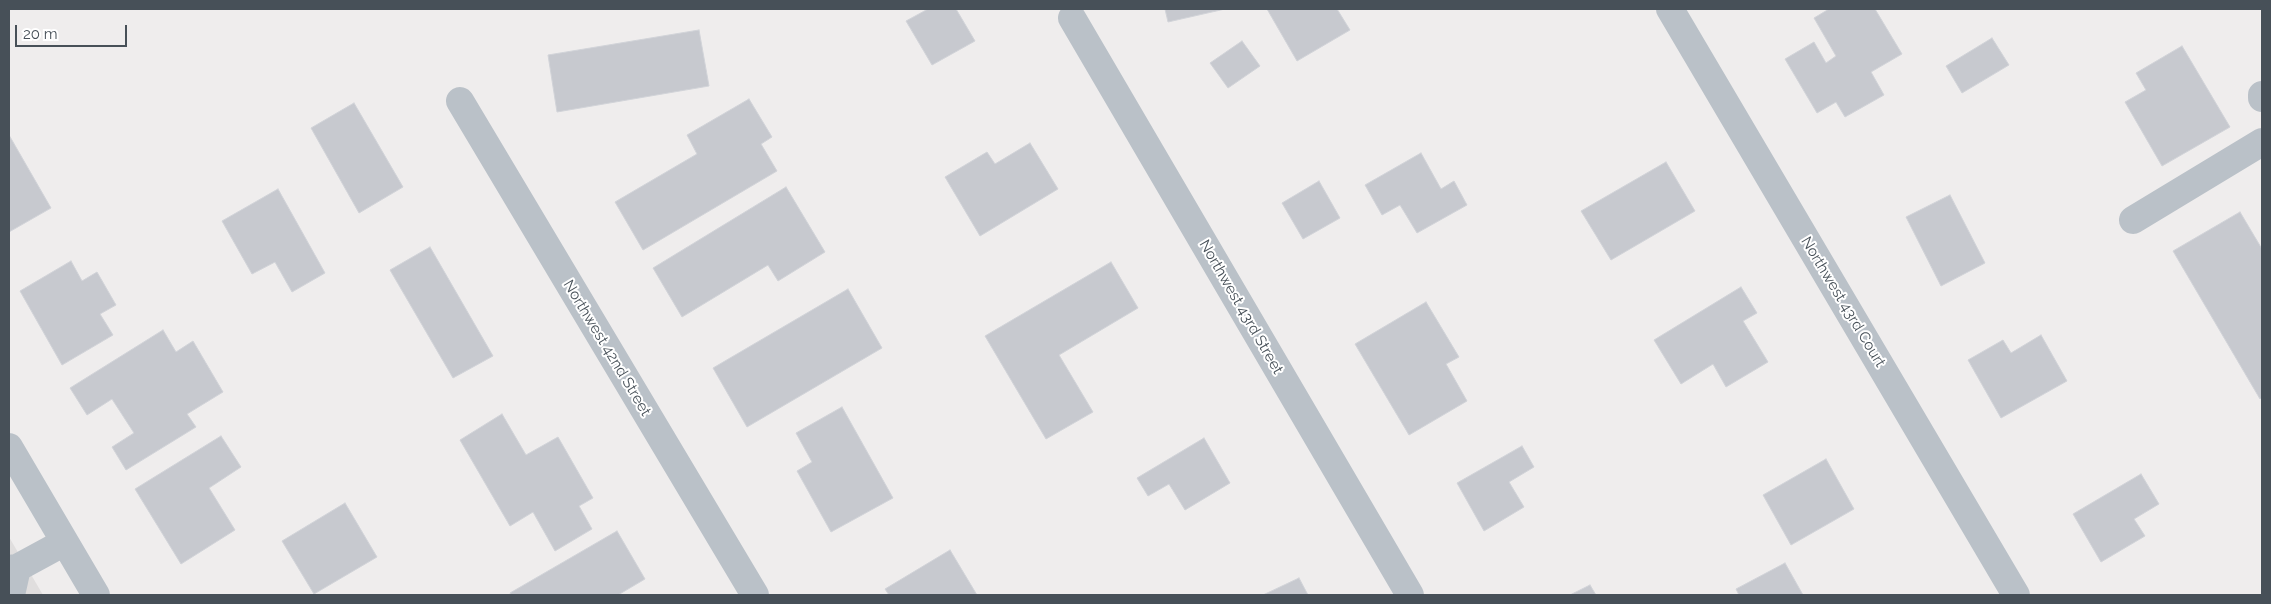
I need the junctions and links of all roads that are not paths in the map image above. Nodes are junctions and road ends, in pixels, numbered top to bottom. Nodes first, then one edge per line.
1 (1670, 9) edge
2 (1072, 18) dead end
3 (460, 101) dead end
4 (2262, 142) edge
5 (2133, 220) dead end
6 (9, 447) edge
7 (63, 542) junction
8 (13, 568) edge
9 (11, 595) edge
10 (96, 595) edge
11 (755, 595) edge
12 (1410, 595) edge
13 (2016, 595) edge

1 - 13 street, Northwest 43rd Court
2 - 12 street, Northwest 43rd Street
3 - 11 street, Northwest 42nd Street
4 - 5 street
6 - 7 street
7 - 8 street
7 - 10 street
8 - 9 street

